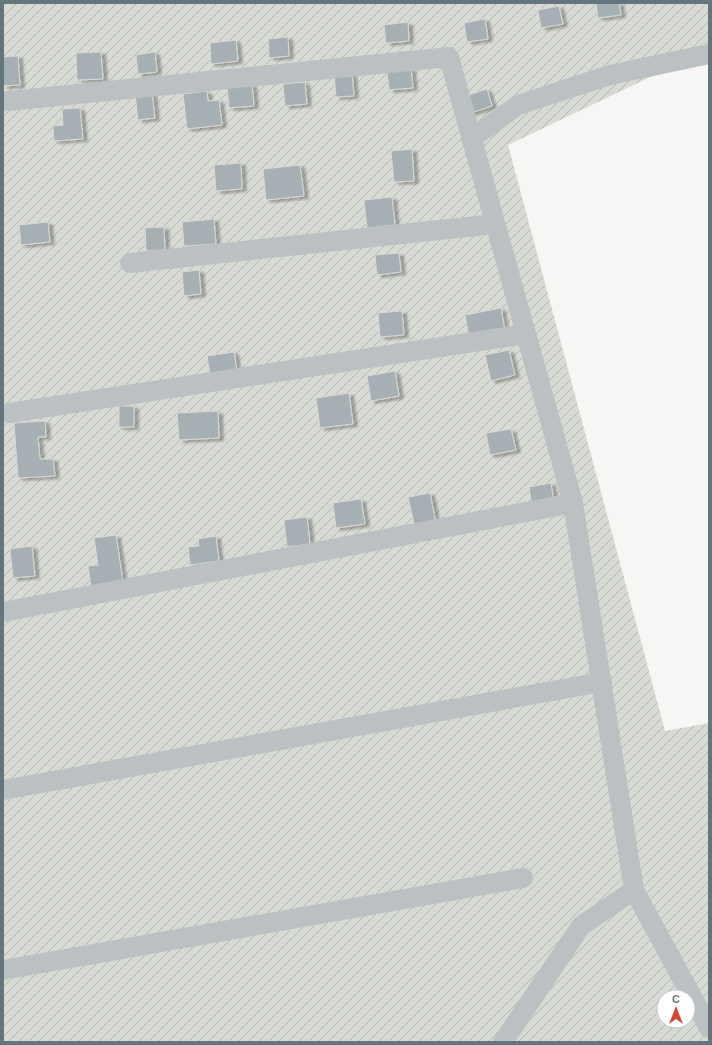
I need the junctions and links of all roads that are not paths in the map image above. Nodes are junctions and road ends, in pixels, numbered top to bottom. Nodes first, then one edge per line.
1 (709, 54) edge
2 (8, 101) dead end
3 (471, 139) junction
4 (495, 224) junction
5 (130, 263) dead end
6 (526, 334) junction
7 (10, 413) dead end
8 (573, 503) junction
9 (3, 612) edge
10 (602, 682) junction
11 (3, 790) edge
12 (523, 878) dead end
13 (634, 890) junction
14 (3, 970) edge
15 (709, 1028) edge
16 (503, 1042) edge

1 - 3 lane
2 - 3 lane
3 - 4 lane
4 - 5 lane
4 - 6 lane
6 - 7 lane
6 - 8 lane
8 - 9 lane
8 - 10 lane
10 - 11 lane
10 - 13 lane
12 - 14 lane
13 - 15 lane
13 - 16 lane

